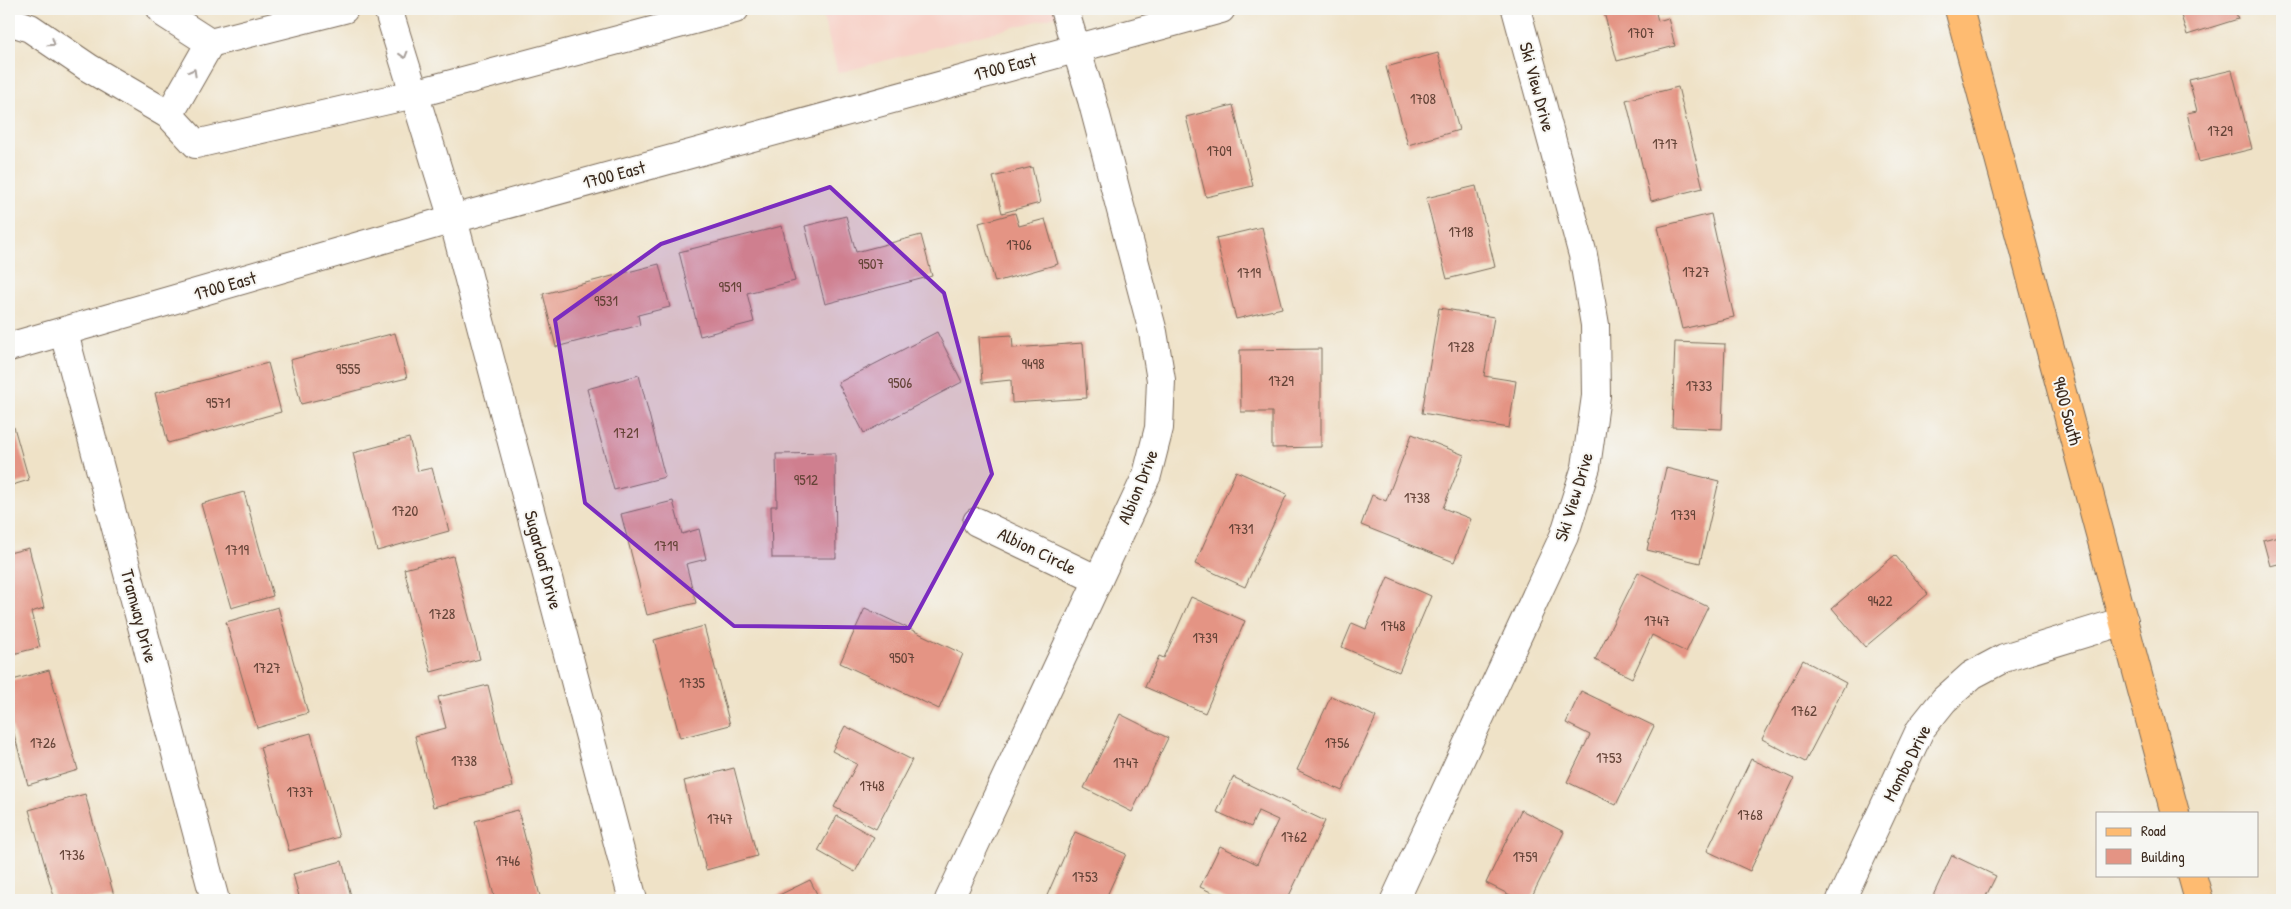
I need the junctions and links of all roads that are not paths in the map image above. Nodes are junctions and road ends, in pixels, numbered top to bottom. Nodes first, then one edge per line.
1 (161, 9) edge
2 (344, 9) edge
3 (388, 9) edge
4 (735, 9) edge
5 (1064, 9) edge
6 (1221, 9) edge
7 (1516, 9) edge
8 (1959, 9) edge
9 (9, 21) edge
10 (210, 43) junction
11 (1078, 47) junction
12 (414, 94) junction
13 (169, 115) junction
14 (453, 219) junction
15 (64, 333) junction
16 (9, 347) edge
17 (977, 522) dead end
18 (1098, 580) junction
19 (2124, 621) junction
20 (2175, 812) edge
21 (2192, 876) edge
22 (215, 900) edge
23 (633, 900) edge
24 (949, 900) edge
25 (1396, 900) edge
26 (1841, 900) edge
27 (2199, 900) edge

1 - 10 street
2 - 10 street
3 -> 12 street, Sugarloaf Drive
4 - 12 street
5 - 11 street, Albion Drive
6 - 11 street, 1700 East
7 - 25 street, Ski View Drive
8 - 19 main road, 9400 South
9 -> 13 street
13 -> 10 street
11 - 14 street, 1700 East
11 - 18 street, Albion Drive
12 - 13 street
12 - 14 street, Sugarloaf Drive
14 - 15 street, 1700 East
14 - 23 street, Sugarloaf Drive
15 - 16 street, 1700 East
15 - 22 street, Tramway Drive
17 - 18 street, Albion Circle
18 - 24 street, Albion Drive
19 - 20 main road, 9400 South
19 - 26 street, Mombo Drive
21 - 27 main road

